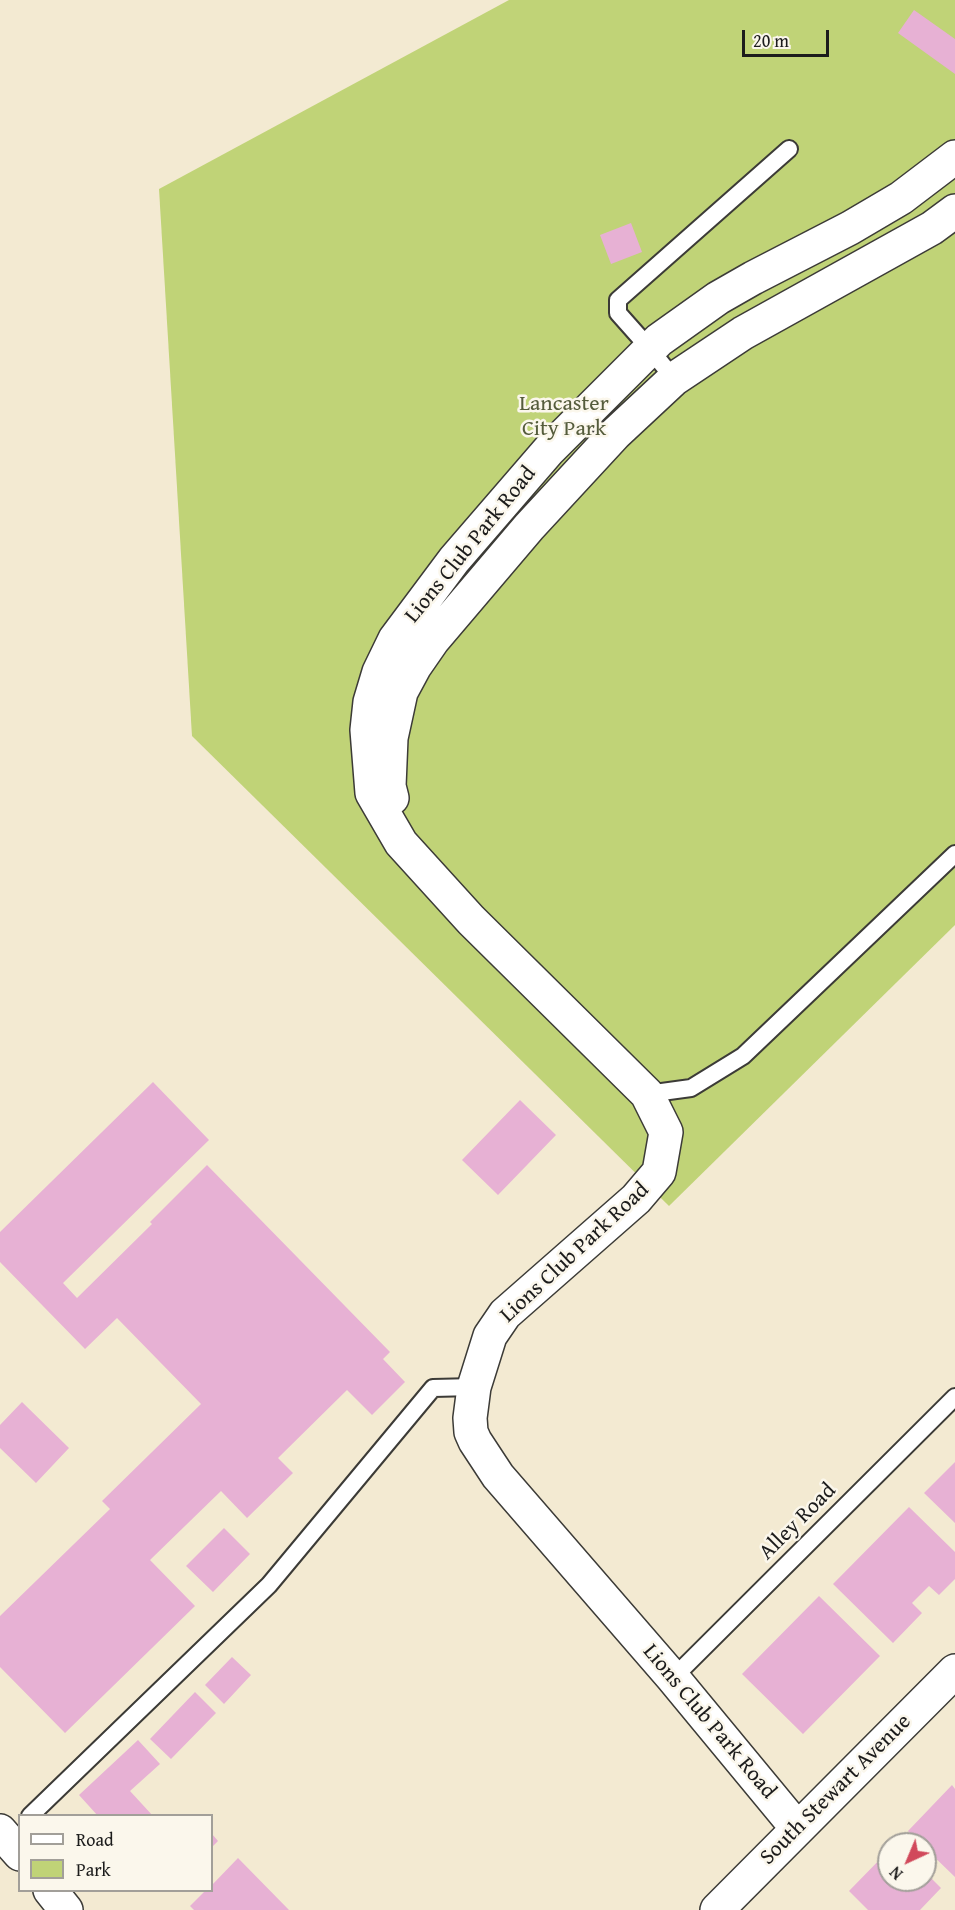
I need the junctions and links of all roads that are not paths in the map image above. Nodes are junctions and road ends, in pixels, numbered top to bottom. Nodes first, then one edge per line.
1 (789, 149) dead end
2 (955, 157) edge
3 (955, 211) edge
4 (650, 349) junction
5 (674, 379) junction
6 (608, 390) junction
7 (634, 416) junction
8 (467, 573) junction
9 (955, 854) edge
10 (647, 1094) junction
11 (474, 1387) junction
12 (955, 1397) edge
13 (955, 1671) edge
14 (673, 1678) junction
15 (31, 1814) edge
16 (796, 1828) junction
17 (52, 1892) edge
18 (66, 1910) edge
19 (717, 1910) edge

1 - 4 lane
2 - 4 street, Lions Club Park Road
3 - 5 street, Lions Club Park Road
4 - 5 lane
4 - 6 street, Lions Club Park Road
5 - 7 street, Lions Club Park Road
6 - 7 lane
6 - 8 street, Lions Club Park Road
7 - 8 street, Lions Club Park Road
8 - 10 street, Lions Club Park Road
9 - 10 lane
10 - 11 street, Lions Club Park Road
11 - 14 street, Lions Club Park Road
11 - 15 lane
12 - 14 lane, Alley Road
13 - 16 street, South Stewart Avenue
14 - 16 street, Lions Club Park Road
16 - 19 street, South Stewart Avenue
17 - 18 street

